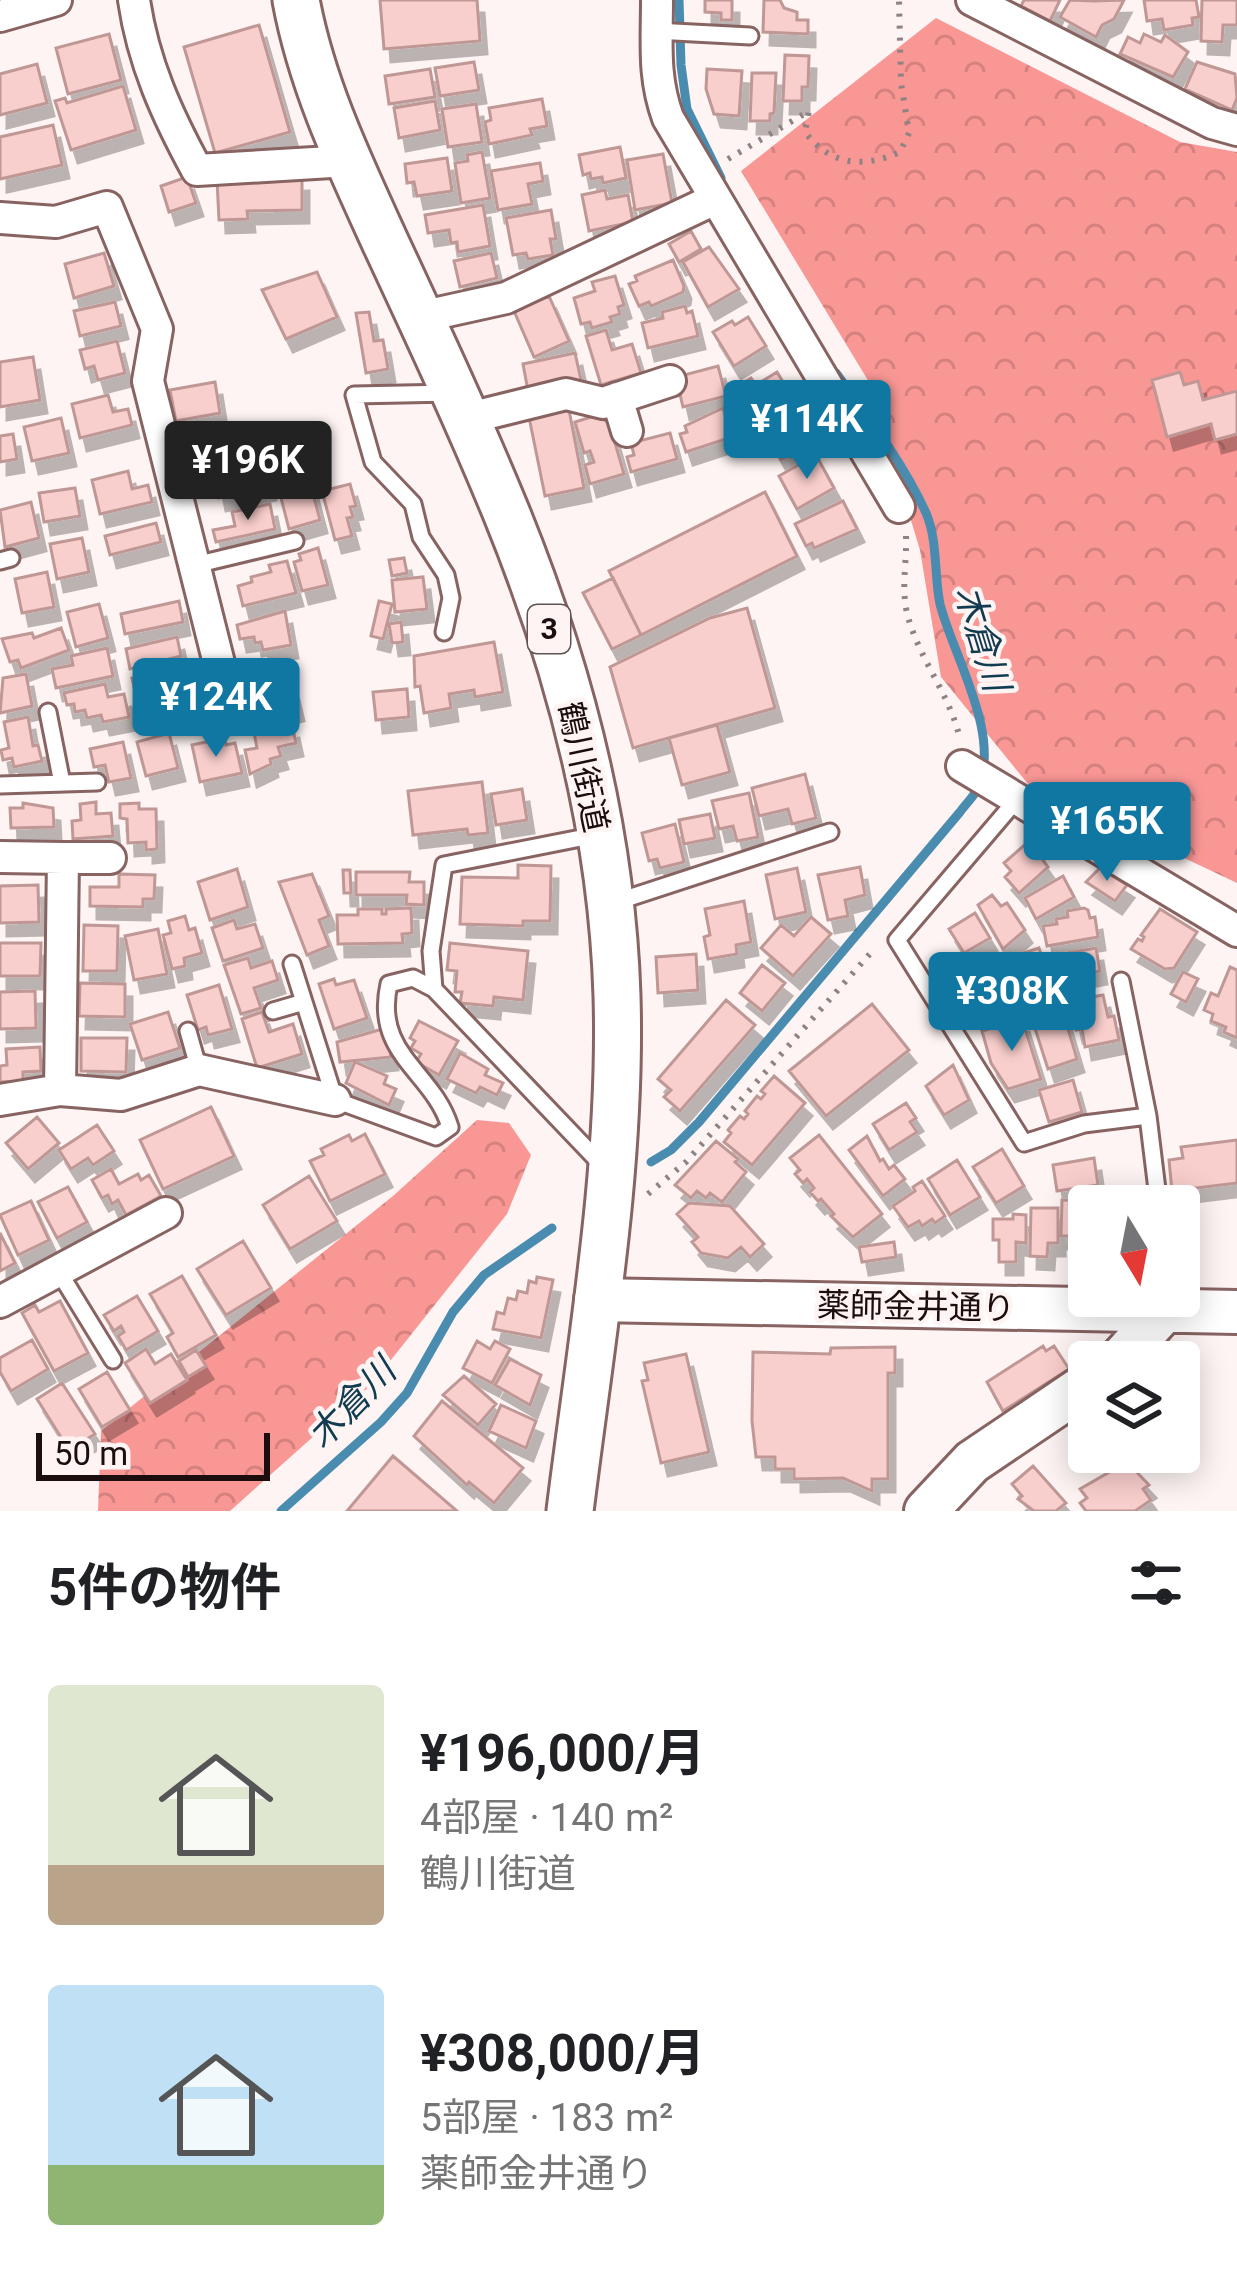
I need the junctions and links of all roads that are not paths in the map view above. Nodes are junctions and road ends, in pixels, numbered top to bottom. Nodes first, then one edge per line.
1 (56, 0) edge
2 (134, 0) edge
3 (296, 0) edge
4 (972, 0) edge
5 (0, 16) edge
6 (660, 21) edge
7 (750, 36) dead end
8 (1237, 130) edge
9 (348, 161) junction
10 (713, 200) junction
11 (0, 218) edge
12 (420, 317) junction
13 (670, 381) dead end
14 (617, 398) junction
15 (460, 406) junction
16 (627, 431) dead end
17 (898, 507) road end
18 (295, 542) dead end
19 (195, 565) junction
20 (444, 632) dead end
21 (230, 707) dead end
22 (48, 712) dead end
23 (962, 766) road end
24 (97, 782) dead end
25 (62, 783) junction
26 (0, 785) edge
27 (1012, 795) junction
28 (830, 832) dead end
29 (599, 834) junction
30 (0, 857) edge
31 (63, 858) junction
32 (110, 858) dead end
33 (608, 904) junction
34 (1237, 931) edge
35 (292, 964) dead end
36 (1120, 981) dead end
37 (434, 989) junction
38 (304, 1002) junction
39 (273, 1011) dead end
40 (188, 1030) dead end
41 (199, 1070) junction
42 (60, 1090) junction
43 (0, 1100) edge
44 (335, 1100) junction
45 (1148, 1116) junction
46 (1156, 1185) edge
47 (623, 1188) junction
48 (166, 1213) dead end
49 (59, 1272) junction
50 (596, 1300) junction
51 (0, 1302) edge
52 (1068, 1302) edge
53 (1200, 1307) edge
54 (1237, 1312) edge
55 (1153, 1317) edge
56 (1134, 1341) edge
57 (113, 1360) dead end
58 (1068, 1397) edge
59 (570, 1511) edge
60 (926, 1511) edge

1 - 5 street
2 - 9 street
3 - 9 main road, 鶴川街道 / 3
4 - 8 street
6 - 7 lane
6 - 10 street
9 - 12 main road, 鶴川街道 / 3
10 - 12 street
10 - 17 street
11 - 19 street
12 - 15 main road, 鶴川街道 / 3
13 - 14 street
14 - 15 street
14 - 16 street
15 - 20 lane
15 - 29 main road, 鶴川街道 / 3
18 - 19 lane
19 - 21 street
22 - 25 lane
23 - 27 street
24 - 25 lane
25 - 26 lane
27 - 34 street
27 - 45 lane
28 - 33 lane
29 - 33 main road, 鶴川街道 / 3
29 - 37 lane
30 - 31 street
31 - 32 street
31 - 42 street
33 - 47 main road, 鶴川街道 / 3
35 - 38 lane
36 - 45 lane
37 - 44 lane
37 - 47 lane
38 - 39 lane
38 - 44 lane
40 - 41 lane
41 - 42 street
41 - 44 street
42 - 43 street
45 - 46 lane
47 - 50 main road, 鶴川街道 / 3
48 - 49 street
49 - 51 street
49 - 57 lane
50 - 52 street, 薬師金井通り
50 - 59 main road, 鶴川街道 / 3
53 - 54 street, 薬師金井通り
55 - 56 street
58 - 60 street

